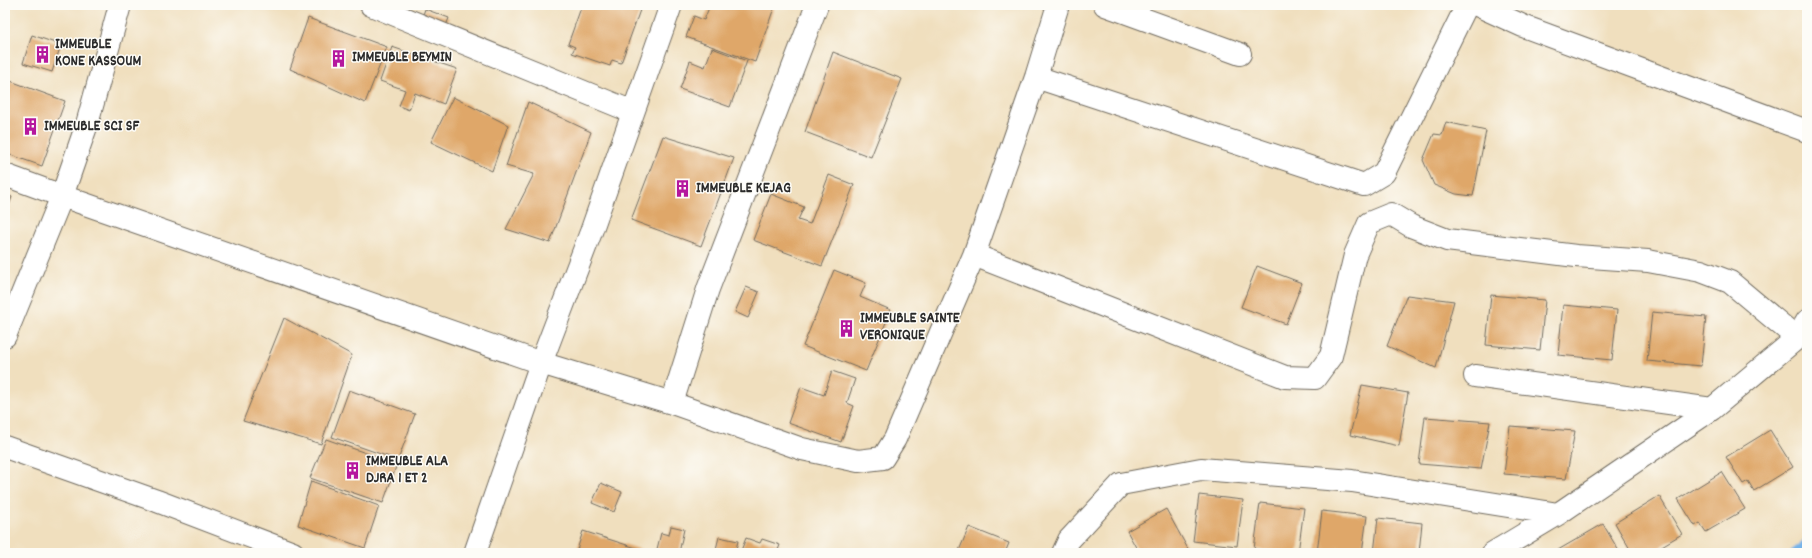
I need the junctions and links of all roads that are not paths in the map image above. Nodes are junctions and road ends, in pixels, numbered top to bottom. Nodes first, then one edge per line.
1 (120, 5) edge
2 (370, 5) edge
3 (671, 5) edge
4 (817, 5) edge
5 (1058, 5) edge
6 (1105, 5) edge
7 (1467, 5) edge
8 (1477, 5) edge
9 (1240, 54) dead end
10 (1036, 77) junction
11 (634, 112) junction
12 (1807, 131) edge
13 (5, 175) edge
14 (62, 196) junction
15 (974, 255) junction
16 (1802, 330) edge
17 (5, 336) edge
18 (540, 363) junction
19 (1475, 376) dead end
20 (672, 403) junction
21 (1712, 409) junction
22 (5, 447) edge
23 (1558, 514) junction
24 (293, 553) edge
25 (475, 553) edge
26 (1063, 553) edge
27 (1493, 553) edge

1 - 14 street
2 - 11 street
3 - 11 street
4 - 20 street
5 - 10 street
6 - 9 street
7 - 10 street
8 - 12 street
10 - 15 street
11 - 18 street
13 - 14 street
14 - 17 street
14 - 18 street
15 - 16 street
15 - 20 street
16 - 21 street
18 - 20 street
18 - 25 street
19 - 21 street
21 - 23 street
22 - 24 street
23 - 26 street
23 - 27 street

